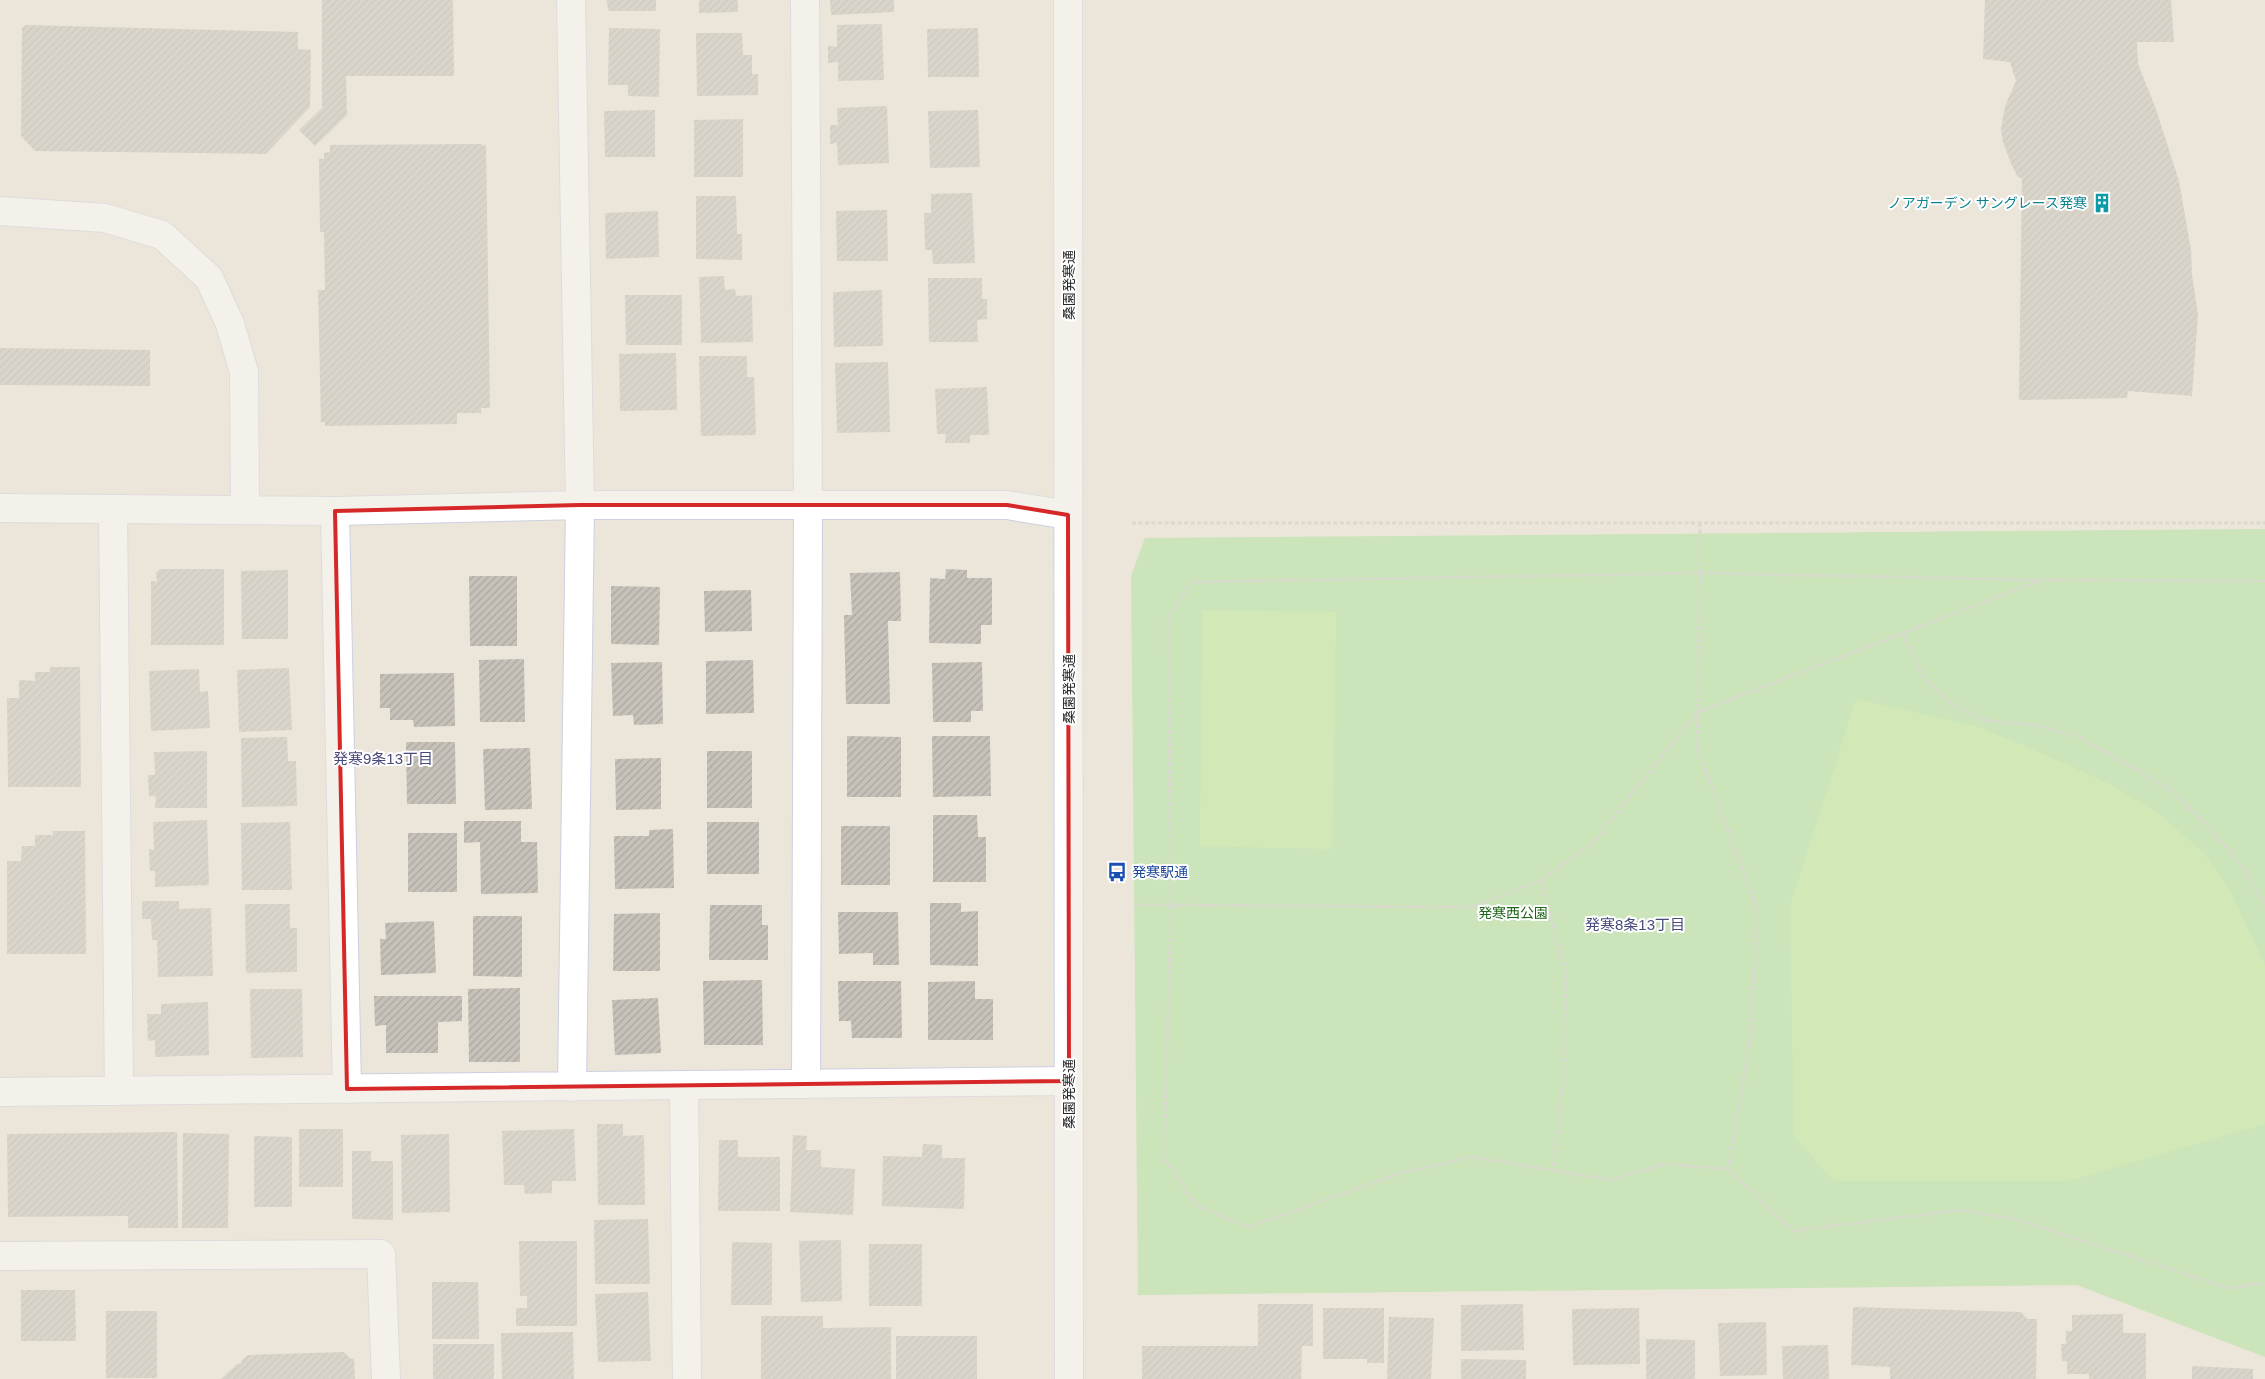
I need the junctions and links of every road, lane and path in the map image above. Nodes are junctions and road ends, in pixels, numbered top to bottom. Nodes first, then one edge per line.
1 (571, 0) edge
2 (805, 0) edge
3 (1068, 0) edge
4 (0, 211) edge
5 (580, 505) junction
6 (808, 506) junction
7 (0, 508) edge
8 (113, 510) junction
9 (245, 510) junction
10 (335, 511) junction
11 (1068, 515) junction
12 (1132, 523) dead end
13 (1700, 523) junction
14 (2265, 524) edge
15 (1702, 573) junction
16 (2042, 580) junction
17 (2265, 581) edge
18 (1903, 633) junction
19 (1698, 712) junction
20 (1542, 880) junction
21 (2265, 904) edge
22 (1134, 905) dead end
23 (1171, 906) junction
24 (1069, 1080) junction
25 (806, 1084) junction
26 (684, 1086) junction
27 (572, 1087) junction
28 (347, 1089) junction
29 (119, 1091) junction
30 (0, 1092) edge
31 (1728, 1169) junction
32 (1553, 1171) junction
33 (0, 1256) edge
34 (2265, 1283) edge
35 (386, 1379) edge
36 (687, 1379) edge
37 (1069, 1379) edge

1 - 5 street
2 - 6 street
3 - 11 street, 桑園発寒通
4 - 9 street
5 - 6 street
5 - 10 street
5 - 27 street
6 - 11 street
6 - 25 street
7 - 8 street
8 - 9 street
8 - 29 street
9 - 10 street
10 - 28 street
11 - 24 street, 桑園発寒通
12 - 13 path
13 - 14 path
13 - 15 path
15 - 16 path
15 - 19 path
15 - 23 path
16 - 17 path
16 - 18 path
18 - 19 path
18 - 21 path
19 - 20 path
19 - 31 path
20 - 23 path
20 - 32 path
22 - 23 path
23 - 32 path
24 - 25 street
24 - 37 street, 桑園発寒通
25 - 26 street
26 - 27 street
26 - 36 street
27 - 28 street
28 - 29 street
29 - 30 street
31 - 32 path
31 - 34 path
33 - 35 street

